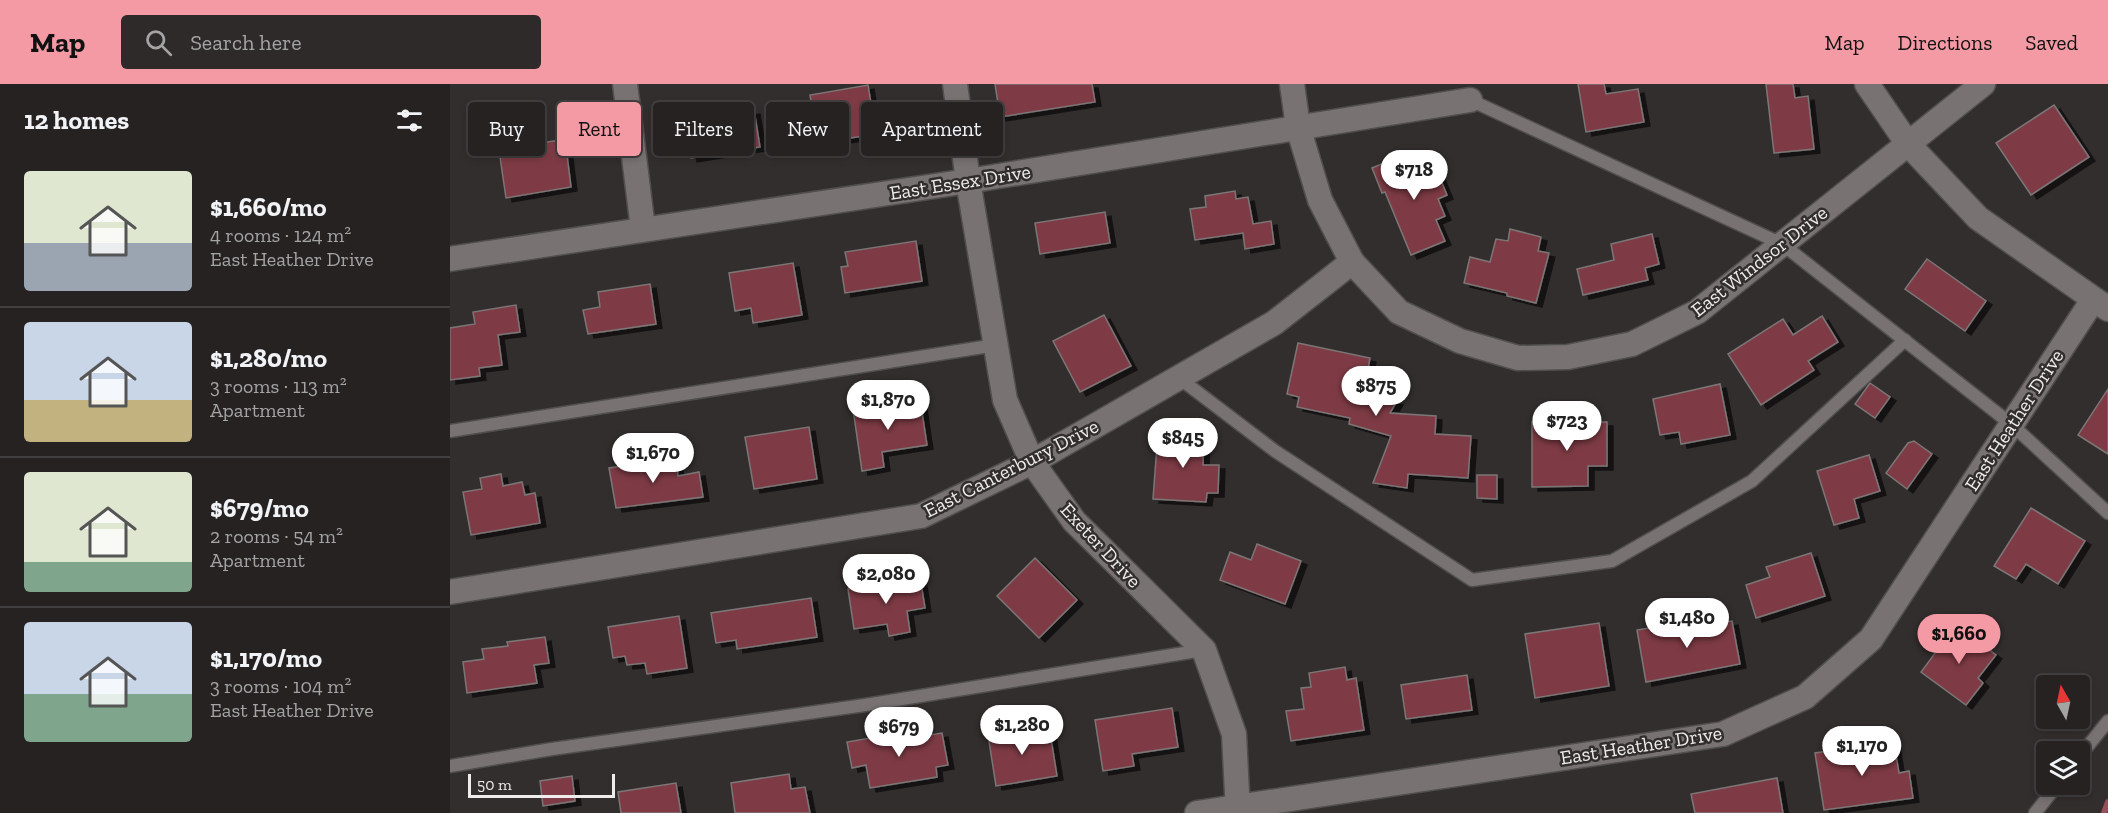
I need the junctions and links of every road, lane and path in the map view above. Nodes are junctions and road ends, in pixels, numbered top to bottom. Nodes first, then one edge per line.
1 (624, 84) edge
2 (955, 84) edge
3 (1292, 84) edge
4 (1867, 84) edge
5 (1983, 84) edge
6 (1470, 100) joint
7 (1298, 127) junction
8 (1908, 144) junction
9 (968, 181) junction
10 (643, 229) junction
11 (1782, 244) junction
12 (450, 259) edge
13 (1352, 262) junction
14 (2103, 304) edge
15 (1905, 340) junction
16 (996, 345) junction
17 (1179, 378) junction
18 (2011, 424) junction
19 (450, 431) edge
20 (1032, 462) junction
21 (2108, 513) edge
22 (450, 592) edge
23 (1204, 650) junction
24 (2108, 721) edge
25 (2090, 744) edge
26 (450, 766) edge
27 (2049, 795) edge
28 (1237, 810) edge
29 (1197, 813) edge
30 (2035, 813) edge

1 - 10 street
2 - 9 street, Exeter Drive
3 - 7 street, East Windsor Drive
4 - 8 street
5 - 8 street, East Windsor Drive
6 - 7 street, East Essex Drive
6 - 11 lane
7 - 9 street, East Essex Drive
7 - 13 street, East Windsor Drive
8 - 11 street, East Windsor Drive
8 - 14 street
9 - 10 street, East Essex Drive
9 - 16 street, Exeter Drive
10 - 12 street, East Essex Drive
11 - 13 street, East Windsor Drive
11 - 15 lane
13 - 17 street, East Canterbury Drive
14 - 18 street, East Heather Drive
15 - 17 lane
15 - 18 lane
16 - 19 lane
16 - 20 street, Exeter Drive
17 - 20 street, East Canterbury Drive
18 - 21 lane
18 - 28 street, East Heather Drive
20 - 22 street, East Canterbury Drive
20 - 23 street, Exeter Drive
23 - 26 lane
23 - 28 street, Exeter Drive
24 - 25 lane
27 - 30 lane
28 - 29 street, East Heather Drive

